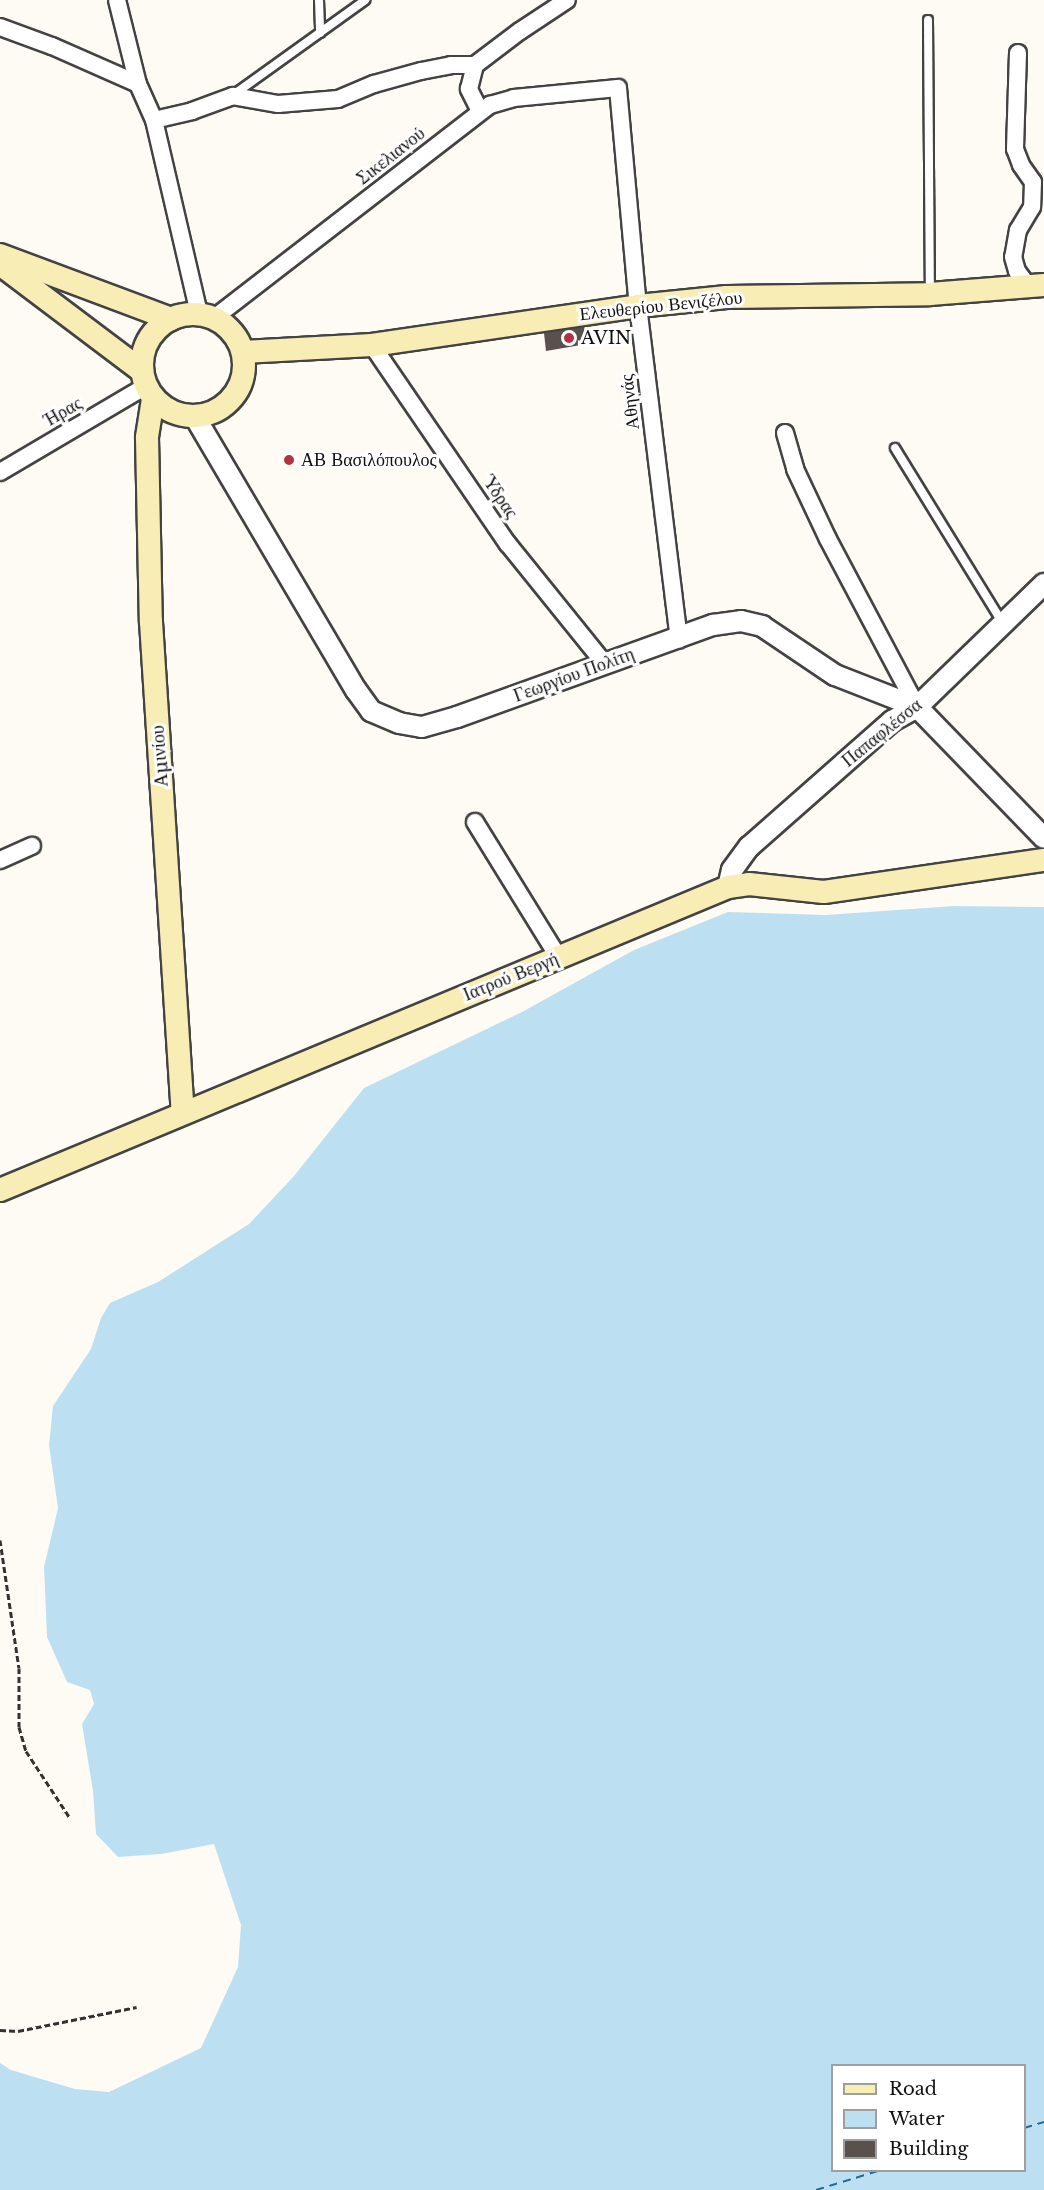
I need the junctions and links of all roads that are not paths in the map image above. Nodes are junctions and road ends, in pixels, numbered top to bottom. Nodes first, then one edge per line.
1 (117, 0) edge
2 (319, 0) edge
3 (365, 0) edge
4 (567, 0) edge
5 (928, 20) dead end
6 (0, 27) edge
7 (320, 33) junction
8 (1018, 53) dead end
9 (475, 65) junction
10 (138, 84) junction
11 (618, 88) joint
12 (233, 96) junction
13 (480, 111) junction
14 (154, 120) junction
15 (0, 255) edge
16 (0, 264) edge
17 (1037, 286) edge
18 (930, 294) junction
19 (639, 306) junction
20 (206, 316) junction
21 (171, 319) junction
22 (372, 345) junction
23 (243, 352) junction
24 (147, 385) junction
25 (195, 417) junction
26 (785, 433) dead end
27 (895, 448) dead end
28 (0, 472) edge
29 (1044, 584) edge
30 (1004, 625) junction
31 (679, 639) junction
32 (605, 664) junction
33 (917, 707) junction
34 (475, 822) dead end
35 (1044, 838) edge
36 (32, 846) dead end
37 (0, 860) edge
38 (1044, 860) edge
39 (728, 887) junction
40 (559, 958) junction
41 (183, 1113) junction
42 (2, 1184) edge

1 - 10 street
2 - 7 lane
3 - 7 lane
4 - 9 street
5 - 18 lane
6 - 10 street
7 - 12 lane
8 - 17 street
9 - 12 street
9 - 13 street
10 - 14 street
11 - 13 street, Σικελιανού
11 - 19 street, Αθηνάς
12 - 14 street
13 - 20 street, Σικελιανού
14 - 20 street
15 - 21 main road
16 - 24 main road
17 - 18 main road, Ελευθερίου Βενιζέλου
18 - 19 main road, Ελευθερίου Βενιζέλου
19 - 22 main road, Ελευθερίου Βενιζέλου
19 - 31 street, Αθηνάς
20 - 21 main road
20 - 23 main road
21 - 24 main road
22 - 23 main road, Ελευθερίου Βενιζέλου
22 - 32 street, Ύδρας
23 - 25 main road
24 - 25 main road
24 - 28 street, Ήρας
24 - 41 main road, Αμινίου
25 - 32 street, Γεωργίου Πολίτη
26 - 33 street
27 - 30 lane
29 - 30 street, Παπαφλέσσα
30 - 33 street, Παπαφλέσσα
31 - 32 street, Γεωργίου Πολίτη
31 - 33 street, Γεωργίου Πολίτη
33 - 35 street, Γεωργίου Πολίτη
33 - 39 street, Παπαφλέσσα
34 - 40 street
36 - 37 street
38 - 39 main road, Ιατρού Βεργή
39 - 40 main road, Ιατρού Βεργή
40 - 41 main road, Ιατρού Βεργή
41 - 42 main road, Ιατρού Βεργή

